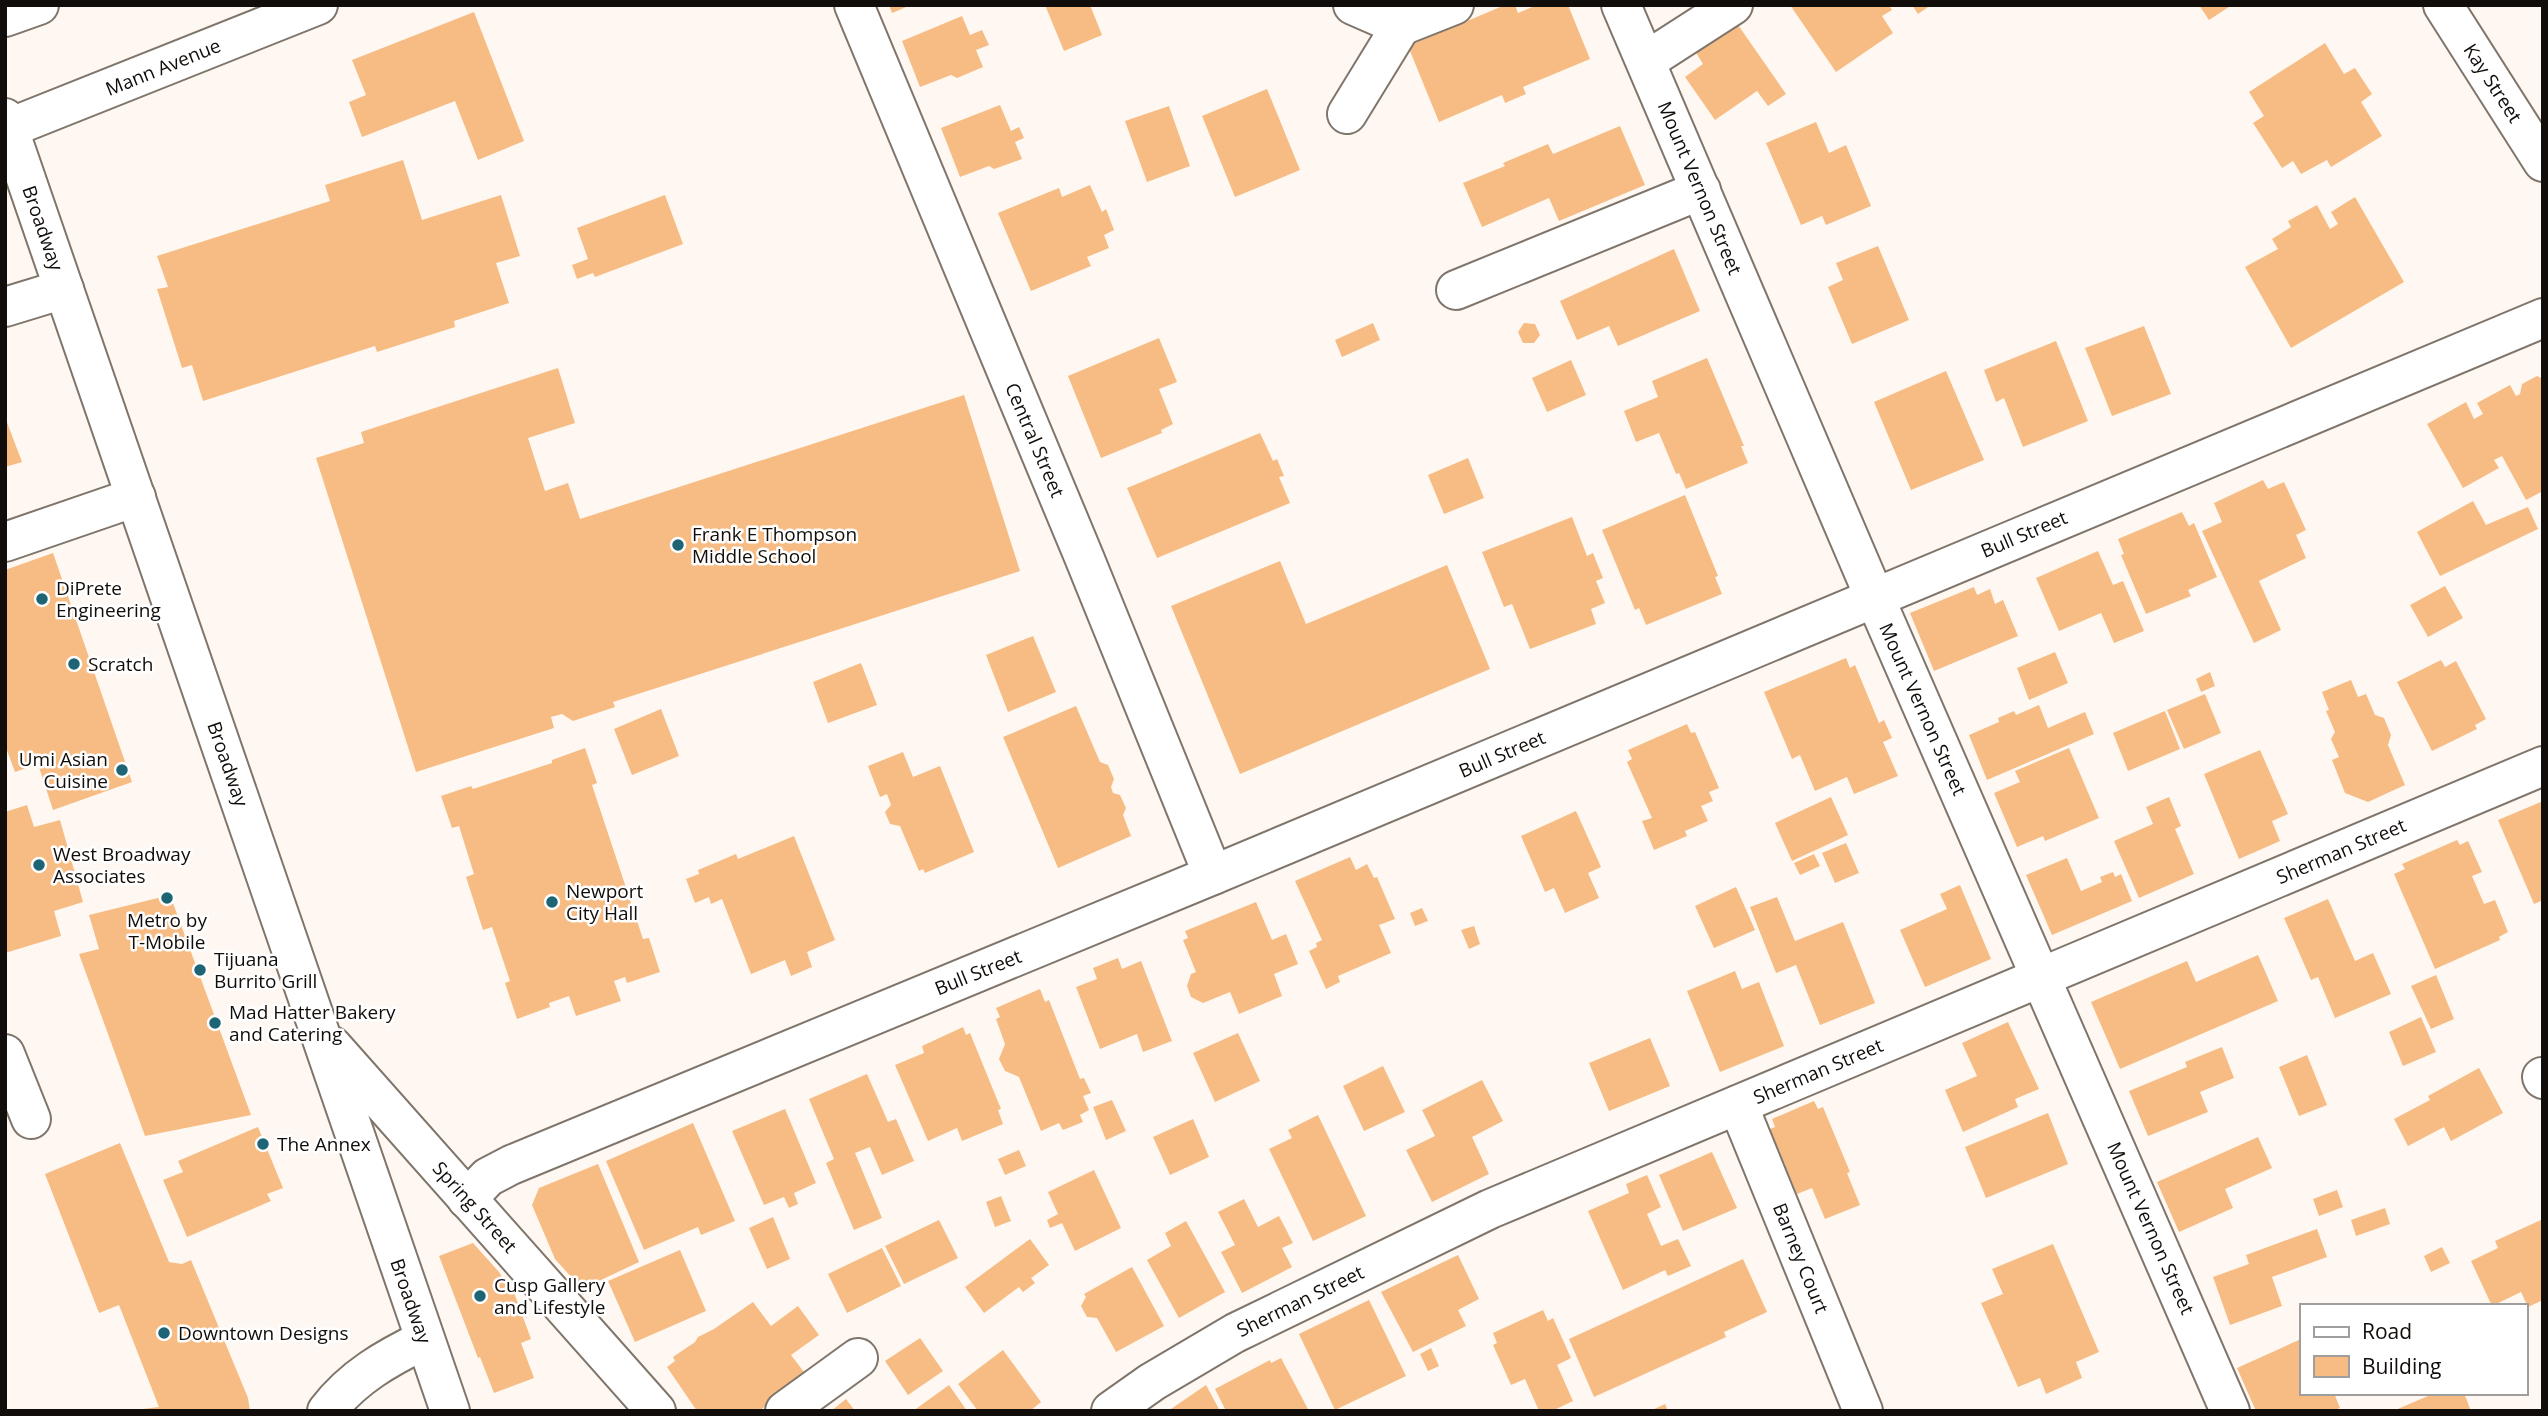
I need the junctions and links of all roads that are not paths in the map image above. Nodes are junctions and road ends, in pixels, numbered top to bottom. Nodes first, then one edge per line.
1 (39, 5) edge
2 (318, 5) edge
3 (853, 5) edge
4 (1353, 5) edge
5 (1454, 5) edge
6 (1621, 5) edge
7 (1733, 5) edge
8 (2442, 5) edge
9 (5, 17) edge
10 (1401, 26) junction
11 (1646, 61) junction
12 (1347, 114) dead end
13 (7, 123) edge
14 (2543, 162) edge
15 (1701, 190) junction
16 (64, 289) junction
17 (1456, 290) dead end
18 (5, 307) edge
19 (2543, 318) edge
20 (136, 497) junction
21 (5, 542) edge
22 (1874, 596) junction
23 (2543, 766) edge
24 (1213, 875) junction
25 (2041, 978) junction
26 (322, 1035) junction
27 (5, 1054) edge
28 (1738, 1105) junction
29 (31, 1119) dead end
30 (467, 1199) junction
31 (424, 1340) junction
32 (858, 1358) dead end
33 (327, 1411) edge
34 (450, 1411) edge
35 (656, 1411) edge
36 (785, 1411) edge
37 (1111, 1411) edge
38 (1863, 1411) edge
39 (2230, 1411) edge

1 - 9 street
2 - 13 street, Mann Avenue
3 - 24 street, Central Street
4 - 10 street
5 - 10 street
6 - 11 street, Mount Vernon Street
7 - 11 street
8 - 14 street, Kay Street
10 - 12 street
11 - 15 street, Mount Vernon Street
13 - 16 street, Broadway
15 - 17 street
15 - 22 street, Mount Vernon Street
16 - 18 street
16 - 20 street, Broadway
19 - 22 street, Bull Street
20 - 21 street
20 - 26 street, Broadway
22 - 24 street, Bull Street
22 - 25 street, Mount Vernon Street
23 - 25 street, Sherman Street
24 - 30 street, Bull Street
25 - 28 street, Sherman Street
25 - 39 street, Mount Vernon Street
26 - 30 street, Spring Street
26 - 31 street, Broadway
27 - 29 street
28 - 37 street, Sherman Street
28 - 38 street, Barney Court
30 - 35 street, Spring Street
31 - 33 street
31 - 34 street, Broadway
32 - 36 street

